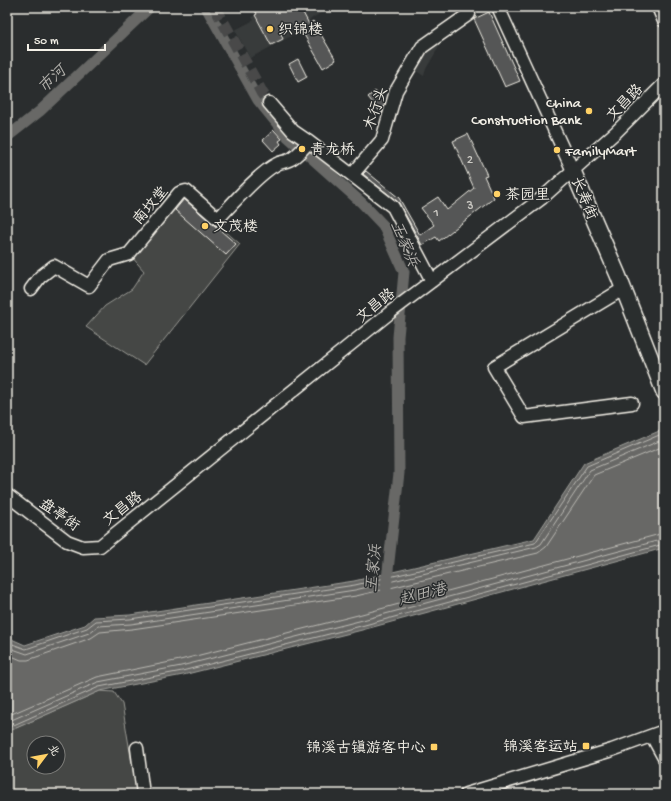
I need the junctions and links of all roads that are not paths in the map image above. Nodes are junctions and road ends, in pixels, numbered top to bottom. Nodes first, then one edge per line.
1 (498, 7) edge
2 (658, 7) edge
3 (470, 14) dead end
4 (664, 21) edge
5 (664, 84) edge
6 (269, 103) tunnel mouth
7 (308, 143) junction
8 (573, 171) junction
9 (352, 175) junction
10 (432, 281) junction
11 (31, 289) dead end
12 (624, 289) junction
13 (664, 392) edge
14 (632, 403) dead end
15 (7, 495) edge
16 (100, 546) joint
17 (664, 731) edge
18 (652, 736) junction
19 (137, 748) dead end
20 (663, 753) edge
21 (143, 794) edge
22 (466, 794) edge

1 - 8 street, 长寿街
2 - 4 street
3 - 9 street, 木行头
5 - 8 street, 文昌路
6 - 7 street
7 - 9 street
7 - 11 street, 南坟堂
8 - 10 street, 文昌路
8 - 12 main road, 长寿街
9 - 10 street
10 - 16 street, 文昌路
12 - 13 main road, 长寿街
12 - 14 street
15 - 16 street, 盘亭街
17 - 18 street
18 - 20 street
18 - 22 street
19 - 21 street

